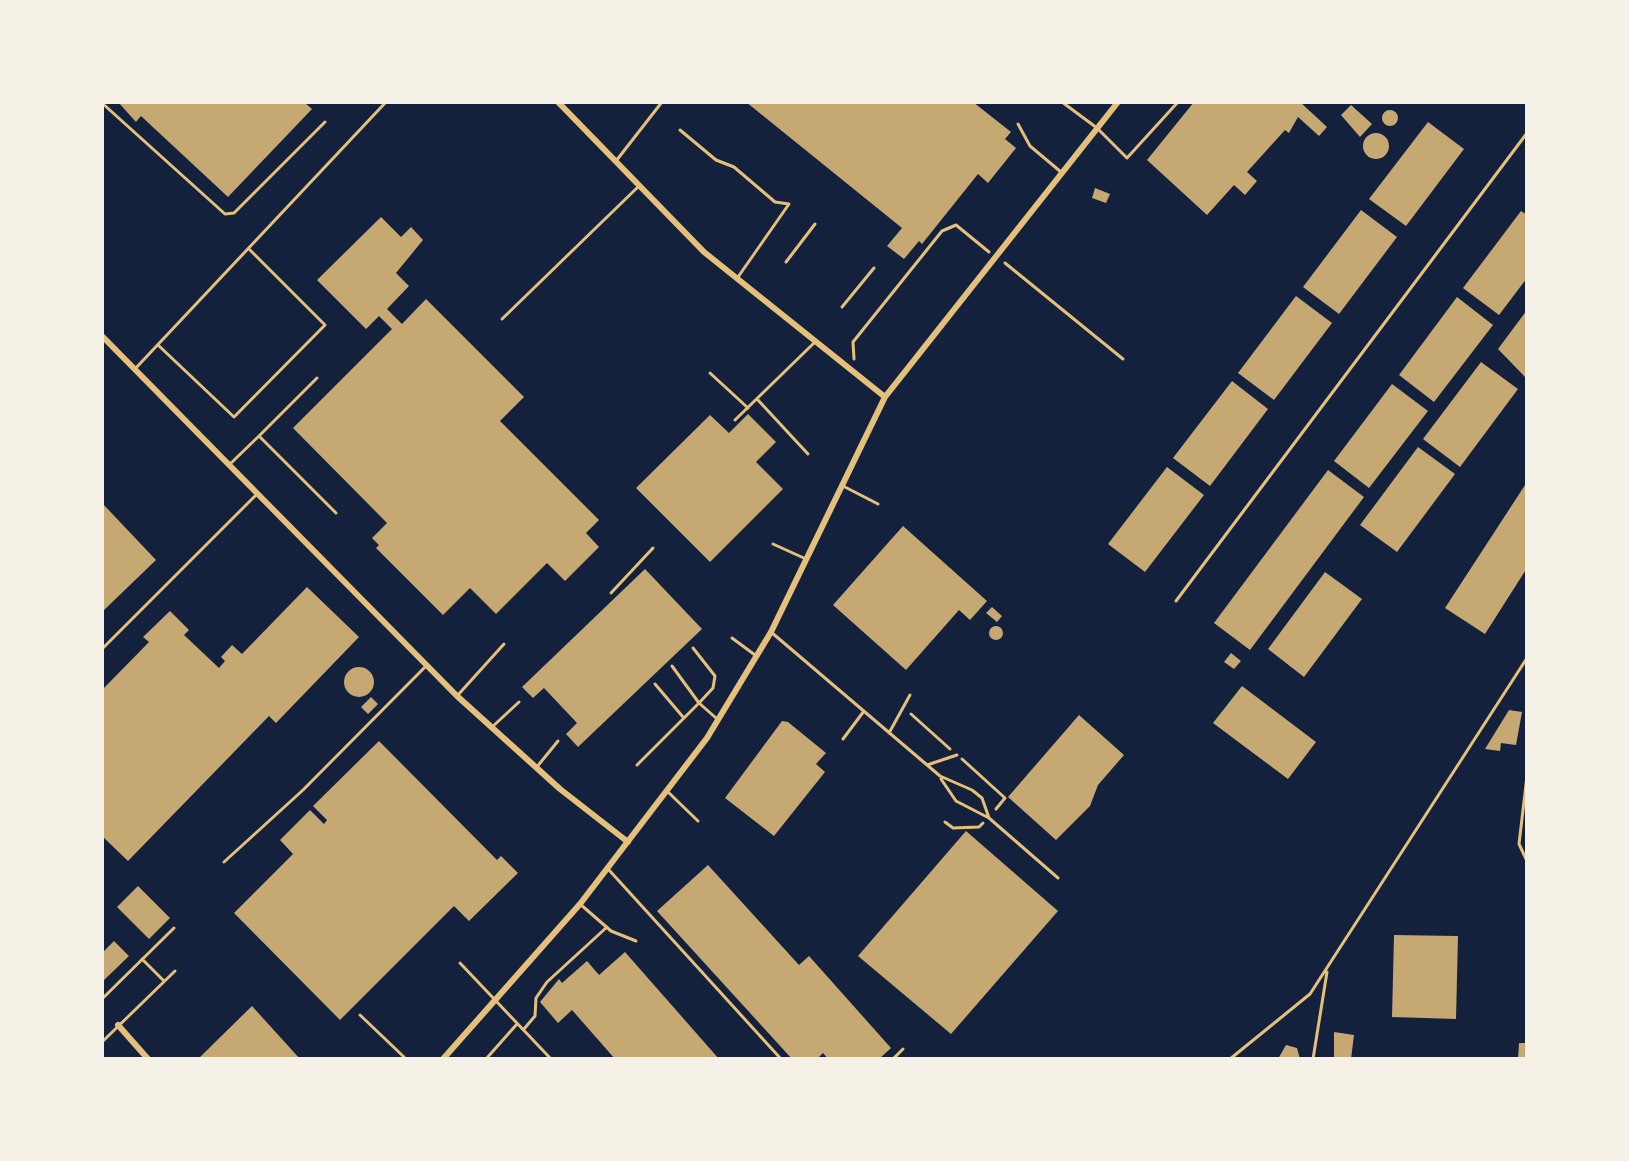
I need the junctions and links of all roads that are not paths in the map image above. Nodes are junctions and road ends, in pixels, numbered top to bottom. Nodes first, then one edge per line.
1 (386, 102) edge
2 (558, 102) edge
3 (662, 102) edge
4 (1062, 102) edge
5 (1118, 102) edge
6 (1178, 102) edge
7 (102, 103) edge
8 (325, 122) dead end
9 (1018, 124) dead end
10 (1097, 128) junction
11 (680, 130) dead end
12 (1527, 133) edge
13 (616, 161) junction
14 (1061, 172) junction
15 (640, 185) junction
16 (249, 249) junction
17 (737, 279) junction
18 (502, 319) dead end
19 (102, 336) edge
20 (815, 342) junction
21 (158, 345) junction
22 (134, 370) junction
23 (710, 373) dead end
24 (317, 378) dead end
25 (885, 397) junction
26 (757, 399) junction
27 (748, 408) junction
28 (735, 420) dead end
29 (259, 436) junction
30 (808, 454) dead end
31 (229, 465) junction
32 (842, 485) junction
33 (257, 494) junction
34 (878, 504) dead end
35 (336, 513) dead end
36 (773, 544) dead end
37 (653, 548) dead end
38 (806, 559) junction
39 (611, 593) dead end
40 (1176, 601) dead end
41 (771, 632) junction
42 (732, 638) dead end
43 (504, 644) dead end
44 (693, 648) dead end
45 (102, 649) edge
46 (758, 658) junction
47 (1527, 658) edge
48 (427, 665) junction
49 (672, 666) dead end
50 (655, 684) dead end
51 (910, 695) dead end
52 (457, 696) junction
53 (519, 702) dead end
54 (699, 703) junction
55 (864, 711) junction
56 (684, 718) junction
57 (719, 720) junction
58 (491, 728) junction
59 (889, 733) junction
60 (843, 739) dead end
61 (558, 741) dead end
62 (957, 755) dead end
63 (637, 765) dead end
64 (927, 765) junction
65 (536, 768) junction
66 (940, 776) junction
67 (667, 791) junction
68 (989, 818) junction
69 (698, 821) dead end
70 (628, 842) junction
71 (224, 862) dead end
72 (608, 869) junction
73 (1058, 878) dead end
74 (580, 904) junction
75 (607, 927) junction
76 (174, 928) dead end
77 (636, 941) dead end
78 (142, 959) junction
79 (460, 963) dead end
80 (1327, 968) junction
81 (175, 971) dead end
82 (164, 981) junction
83 (102, 999) edge
84 (494, 1001) junction
85 (360, 1015) dead end
86 (517, 1024) junction
87 (118, 1025) junction
88 (524, 1029) junction
89 (102, 1042) edge
90 (903, 1049) dead end
91 (404, 1057) edge
92 (148, 1059) edge
93 (443, 1059) edge
94 (486, 1059) edge
95 (551, 1059) edge
96 (781, 1059) edge
97 (893, 1059) edge
98 (1230, 1059) edge
99 (1313, 1059) edge

1 - 16 lane
2 - 13 street
3 - 13 lane
4 - 10 lane
5 - 10 street
6 - 10 lane
7 - 8 lane
9 - 14 lane
10 - 14 street
11 - 17 lane
12 - 40 lane
13 - 15 street
14 - 25 street
15 - 17 street
15 - 18 lane
16 - 21 lane
16 - 21 lane
17 - 20 street
19 - 22 street
20 - 25 street
20 - 26 lane
21 - 22 lane
22 - 31 street
23 - 27 lane
24 - 29 lane
25 - 32 street
26 - 27 lane
26 - 30 lane
27 - 28 lane
29 - 31 lane
29 - 35 lane
31 - 33 street
32 - 34 lane
32 - 38 street
33 - 45 lane
33 - 48 street
36 - 38 lane
37 - 39 lane
38 - 41 street
41 - 46 street
41 - 55 lane
42 - 46 lane
43 - 52 lane
44 - 54 lane
46 - 57 street
47 - 80 lane
48 - 52 street
48 - 71 lane
49 - 54 lane
50 - 56 lane
51 - 59 lane
52 - 58 street
53 - 58 lane
54 - 56 lane
54 - 57 lane
55 - 59 lane
55 - 60 lane
56 - 63 lane
57 - 67 street
58 - 65 street
59 - 64 lane
61 - 65 lane
62 - 64 lane
64 - 66 lane
65 - 70 street
66 - 68 lane
66 - 68 lane
67 - 69 lane
67 - 70 street
68 - 73 lane
70 - 72 street
72 - 74 street
72 - 96 lane
74 - 75 lane
74 - 84 street
75 - 77 lane
75 - 88 lane
76 - 78 lane
78 - 82 lane
78 - 83 lane
79 - 84 lane
80 - 98 lane
80 - 99 lane
81 - 82 lane
82 - 87 lane
84 - 86 lane
84 - 93 street
85 - 91 lane
86 - 88 lane
86 - 94 lane
87 - 89 lane
87 - 92 street
88 - 95 lane
90 - 97 lane

